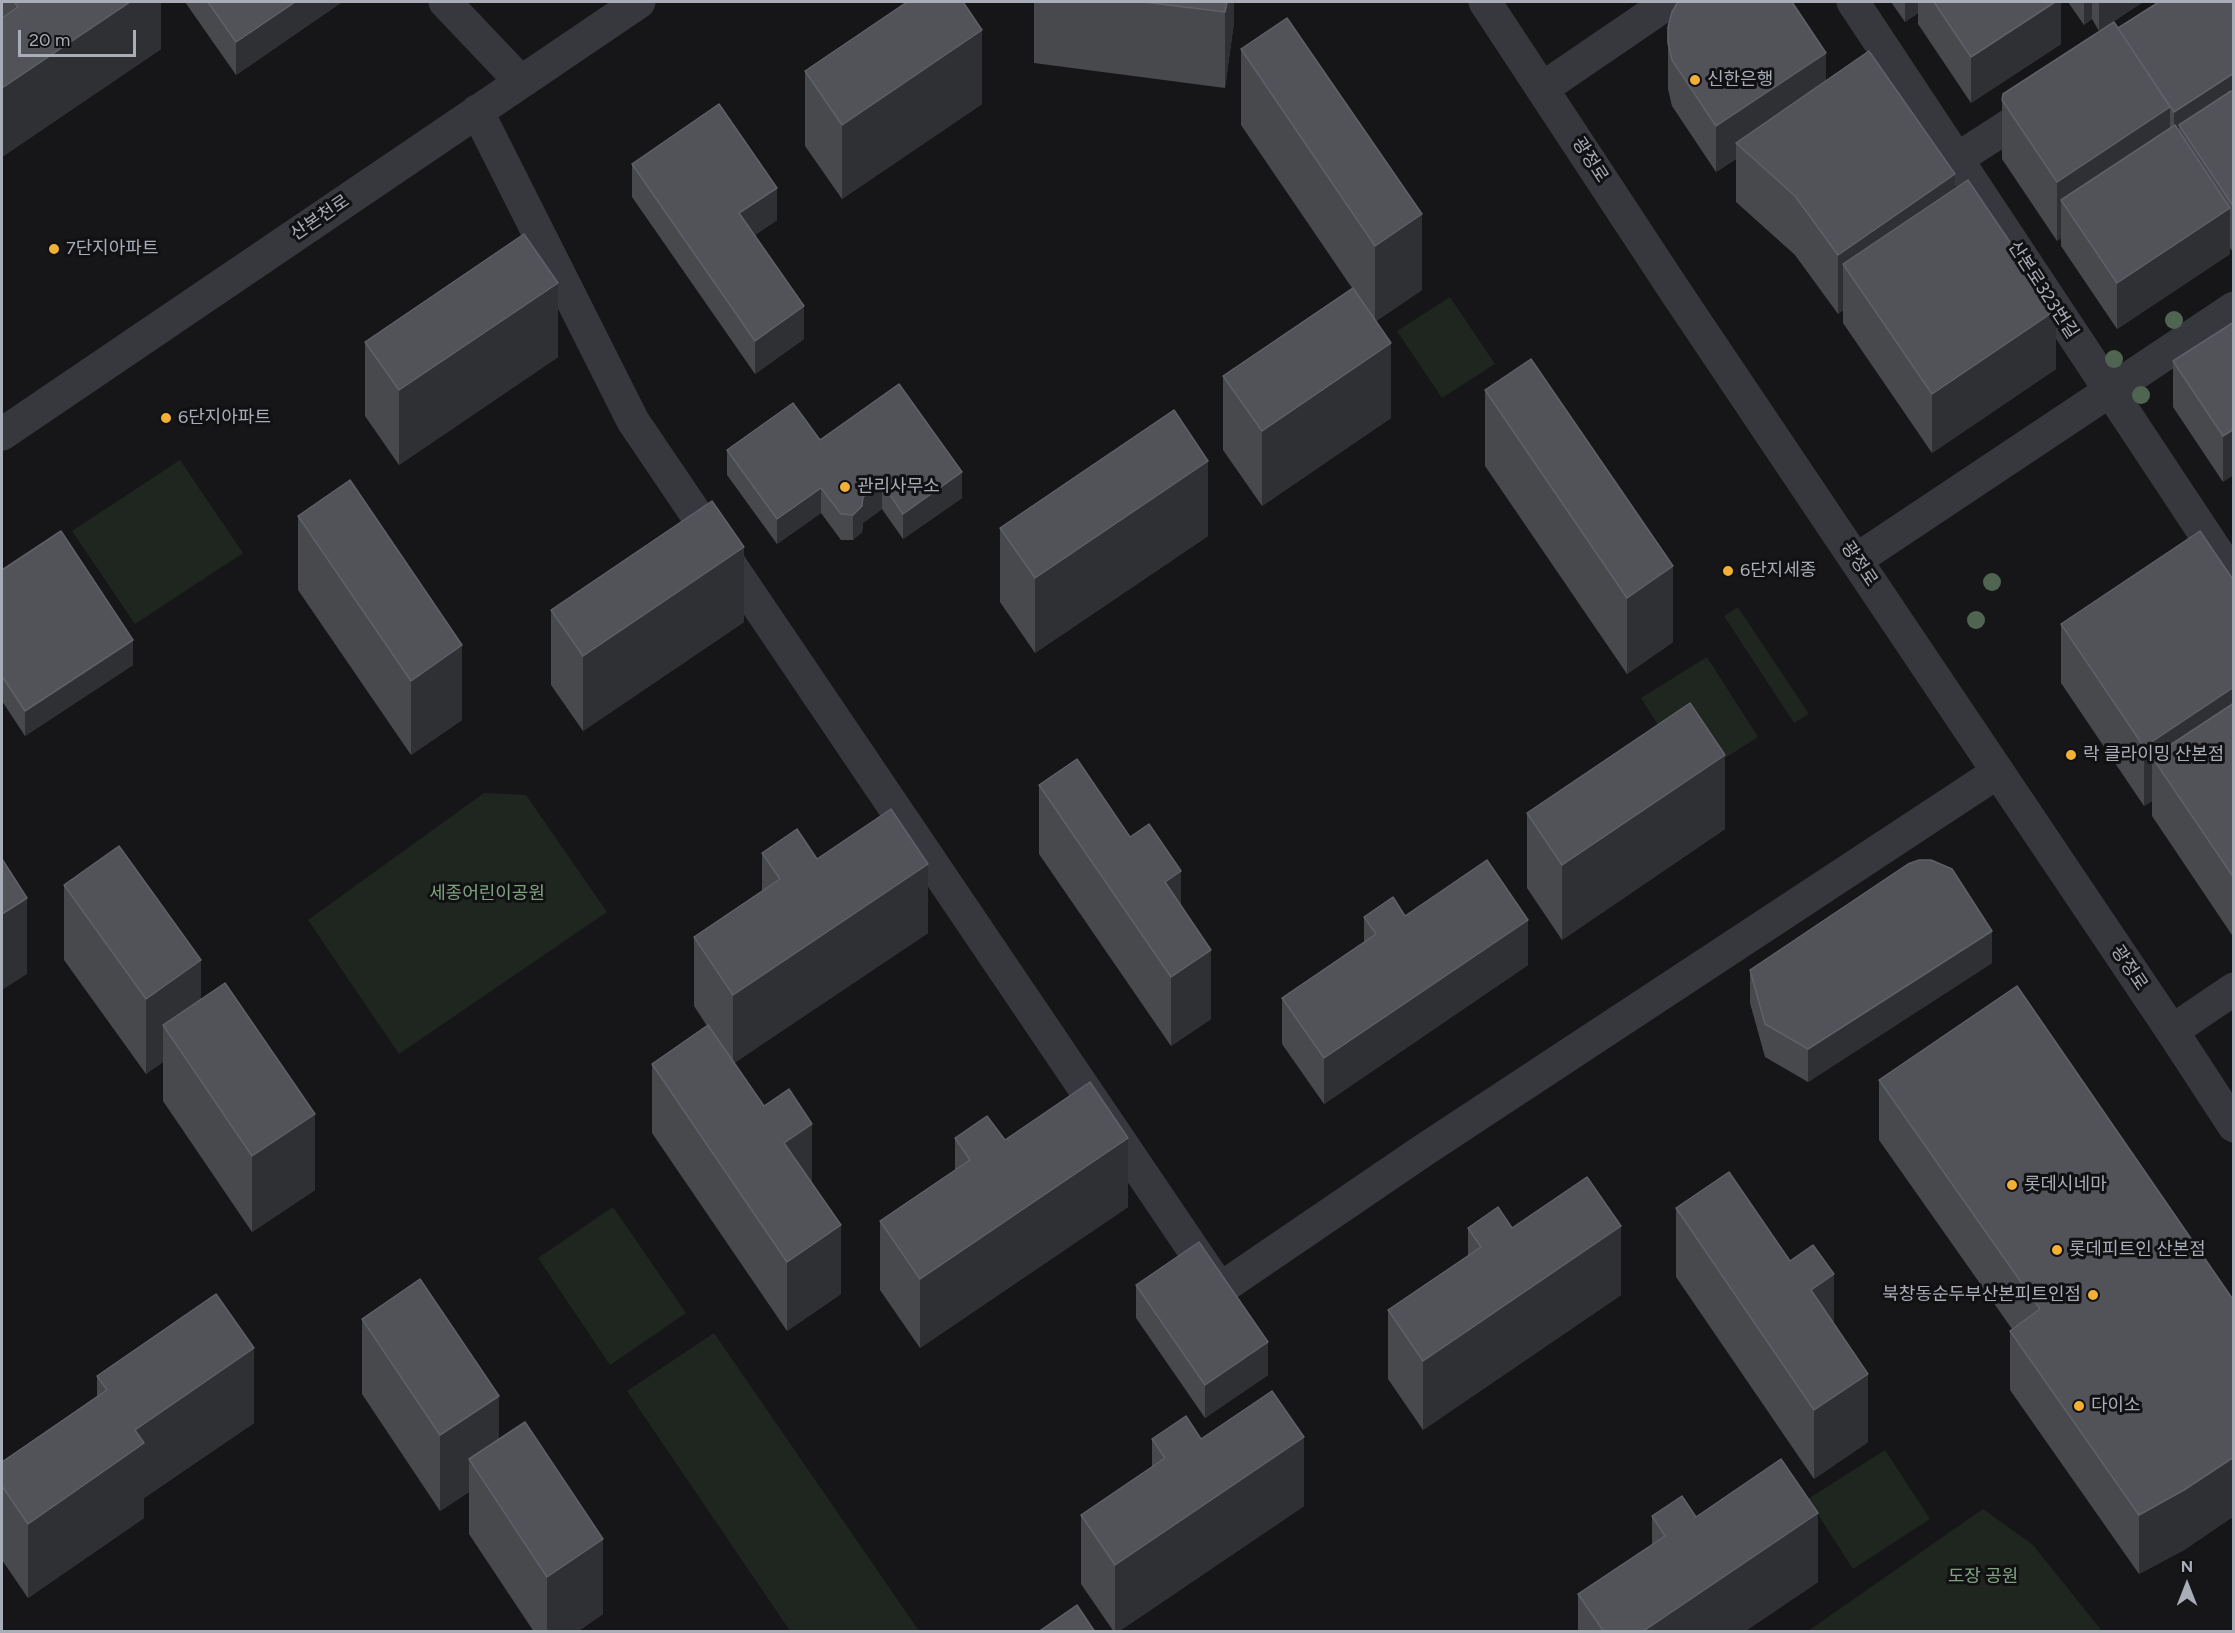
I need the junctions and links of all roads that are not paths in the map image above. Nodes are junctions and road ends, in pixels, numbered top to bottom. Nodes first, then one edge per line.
1 (445, 2) edge
2 (639, 2) edge
3 (1485, 2) edge
4 (1669, 2) edge
5 (1853, 2) edge
6 (521, 82) junction
7 (1543, 88) junction
8 (2064, 90) edge
9 (477, 111) junction
10 (1957, 159) junction
11 (2234, 308) edge
12 (2110, 391) junction
13 (2, 434) edge
14 (1856, 560) junction
15 (2234, 578) edge
16 (1998, 772) junction
17 (2234, 989) edge
18 (2172, 1030) junction
19 (2234, 1126) edge

1 - 6 street
2 - 6 street, 산본천로
3 - 7 street, 광정로
4 - 7 street
5 - 10 street, 산본로323번길
6 - 9 street, 산본천로
7 - 14 street, 광정로
8 - 10 street
9 - 13 street, 산본천로
9 - 16 street
10 - 12 street, 산본로323번길
11 - 12 street
12 - 14 street
12 - 15 street, 산본로323번길
14 - 16 street, 광정로
16 - 18 street, 광정로
17 - 18 street
18 - 19 street, 광정로

